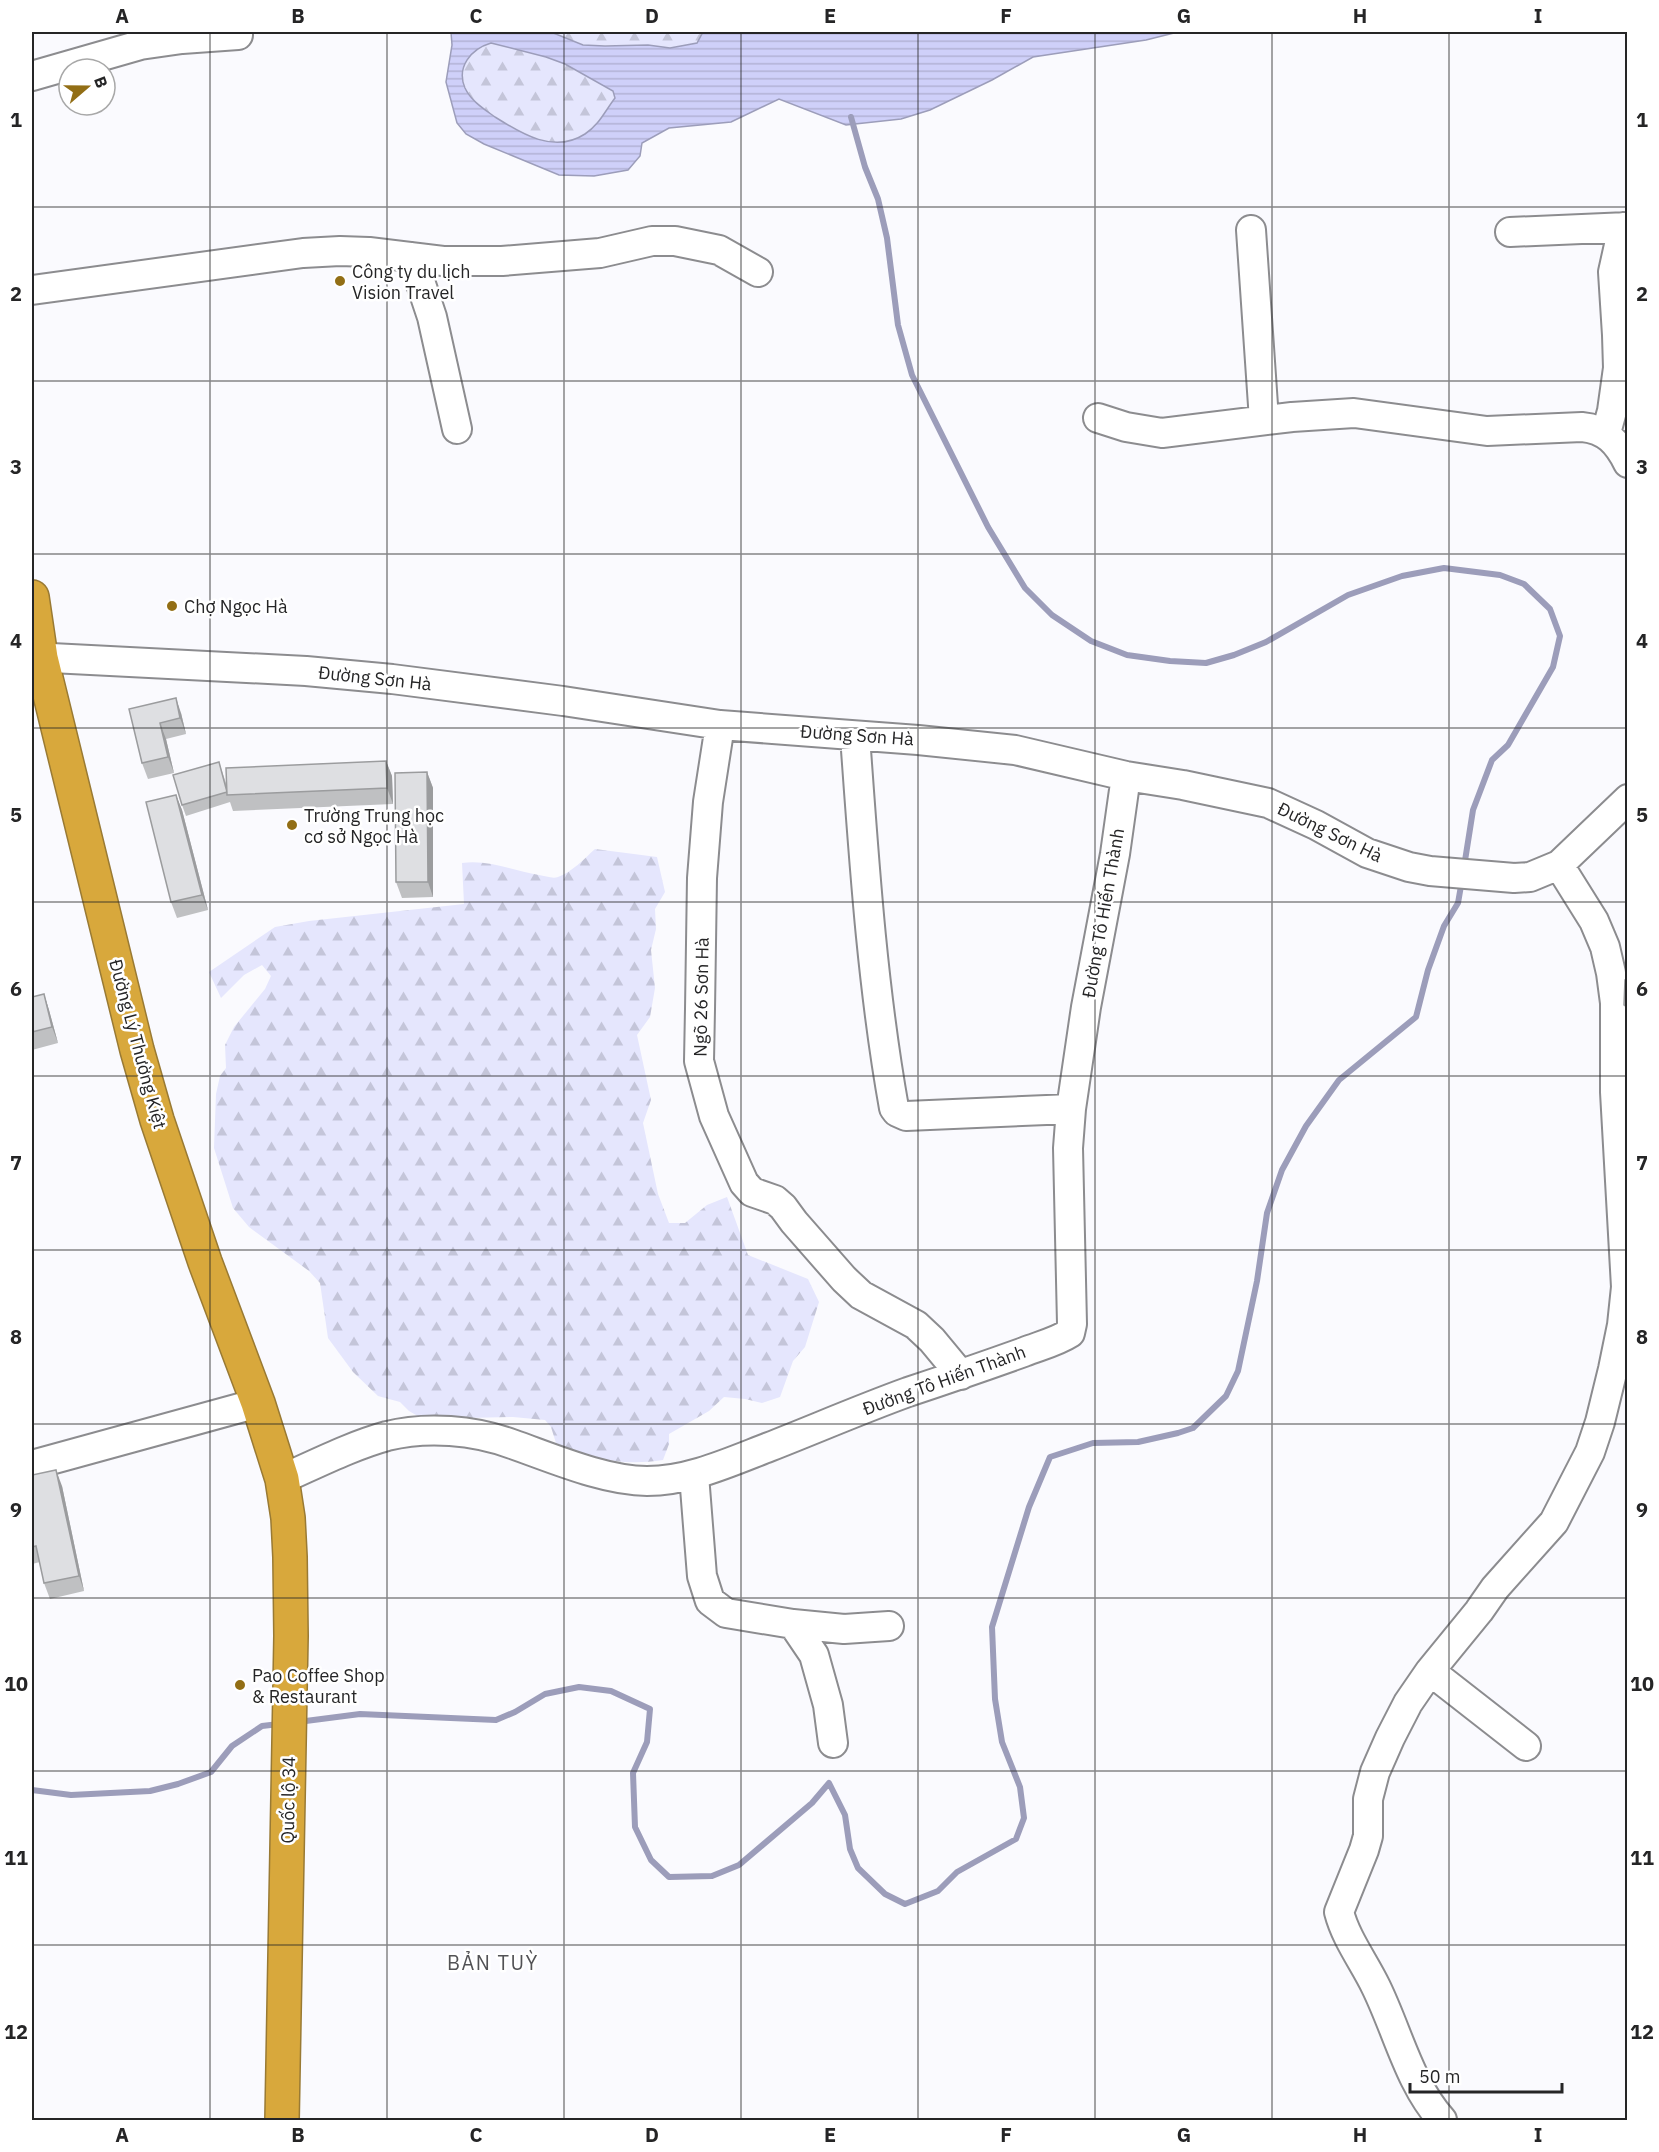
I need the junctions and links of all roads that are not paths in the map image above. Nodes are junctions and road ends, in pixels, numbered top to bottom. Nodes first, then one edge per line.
1 (238, 35) dead end
2 (32, 76) edge
3 (1625, 227) edge
4 (1251, 230) dead end
5 (1510, 232) dead end
6 (412, 257) junction
7 (758, 272) dead end
8 (32, 290) edge
9 (1098, 418) dead end
10 (1264, 420) junction
11 (457, 429) dead end
12 (1606, 433) junction
13 (1628, 463) edge
14 (32, 597) edge
15 (36, 657) edge
16 (720, 725) junction
17 (855, 736) junction
18 (1126, 776) junction
19 (1628, 799) edge
20 (1560, 865) junction
21 (1071, 1108) junction
22 (1625, 1325) edge
23 (961, 1375) junction
24 (258, 1404) junction
25 (32, 1465) edge
26 (694, 1474) junction
27 (282, 1479) junction
28 (793, 1624) junction
29 (889, 1626) dead end
30 (1430, 1671) junction
31 (833, 1743) dead end
32 (1526, 1746) dead end
33 (282, 2121) edge
34 (1442, 2121) edge

1 - 2 street
3 - 5 street
3 - 12 street
4 - 10 street
6 - 7 street
6 - 8 street
6 - 11 street
9 - 10 street
10 - 12 street
12 - 13 street
14 - 15 highway, Đường Lý Thường Kiệt
15 - 16 street, Đường Sơn Hà
15 - 24 highway, Đường Lý Thường Kiệt
16 - 17 street, Đường Sơn Hà
16 - 23 street, Ngõ 26 Sơn Hà
17 - 18 street, Đường Sơn Hà
17 - 21 street
18 - 20 street, Đường Sơn Hà
18 - 21 street, Đường Tô Hiến Thành
19 - 20 street, Đường Sơn Hà
20 - 22 street
21 - 23 street, Đường Tô Hiến Thành
22 - 30 street
23 - 26 street, Đường Tô Hiến Thành
24 - 25 street
24 - 27 highway, Đường Lý Thường Kiệt
26 - 27 street, Đường Tô Hiến Thành
26 - 28 street
27 - 33 highway, Quốc lộ 34
28 - 29 street
28 - 31 street
30 - 32 street
30 - 34 street

